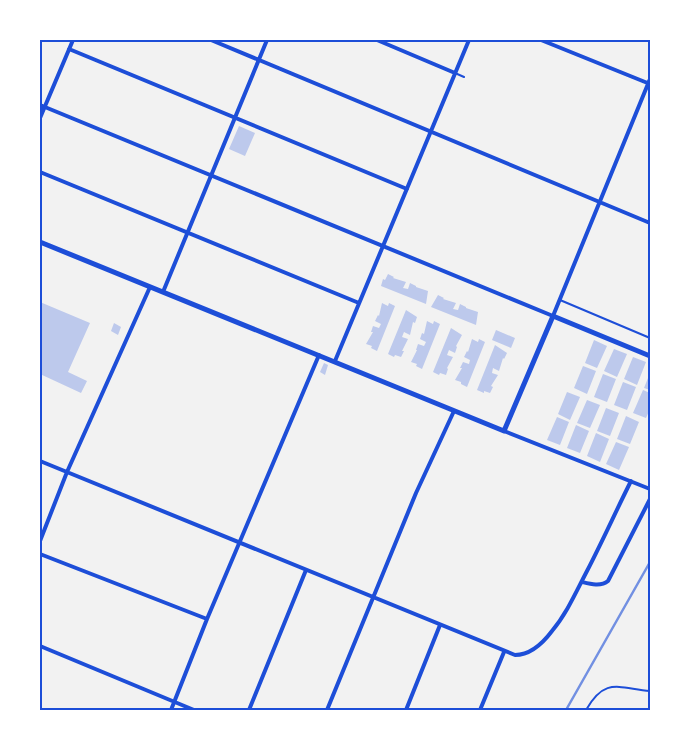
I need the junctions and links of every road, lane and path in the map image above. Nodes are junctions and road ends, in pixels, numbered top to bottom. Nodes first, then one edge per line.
1 (73, 40) edge
2 (211, 40) edge
3 (267, 40) edge
4 (377, 40) edge
5 (469, 40) edge
6 (541, 40) edge
7 (69, 49) junction
8 (259, 60) junction
9 (455, 73) junction
10 (464, 77) dead end
11 (649, 82) edge
12 (42, 106) edge
13 (40, 118) edge
14 (235, 118) junction
15 (431, 132) junction
16 (40, 172) edge
17 (212, 175) junction
18 (407, 189) junction
19 (600, 202) junction
20 (650, 223) edge
21 (188, 232) junction
22 (40, 242) edge
23 (383, 245) junction
24 (150, 287) junction
25 (163, 292) junction
26 (560, 300) junction
27 (358, 304) junction
28 (553, 316) junction
29 (650, 338) edge
30 (319, 355) junction
31 (650, 356) edge
32 (335, 362) junction
33 (454, 411) junction
34 (504, 431) junction
35 (40, 461) edge
36 (67, 472) junction
37 (631, 481) junction
38 (650, 489) edge
39 (650, 500) edge
40 (40, 541) edge
41 (239, 543) junction
42 (40, 554) edge
43 (306, 570) junction
44 (582, 582) junction
45 (373, 597) junction
46 (206, 619) junction
47 (440, 625) junction
48 (40, 646) edge
49 (504, 652) junction
50 (650, 691) edge
51 (174, 702) junction
52 (171, 710) edge
53 (194, 710) edge
54 (249, 710) edge
55 (327, 710) edge
56 (406, 710) edge
57 (480, 710) edge
58 (586, 710) edge

1 - 7 street
2 - 8 street
3 - 8 street
4 - 9 street
5 - 9 street
6 - 11 street
7 - 12 street
7 - 14 street
8 - 14 street
8 - 15 street
9 - 10 lane
9 - 15 street
11 - 19 street
12 - 13 street
12 - 17 street
14 - 17 street
14 - 18 street
15 - 18 street
15 - 19 street
16 - 21 street
17 - 21 street
17 - 23 street
18 - 23 street
19 - 20 street
19 - 26 street
21 - 25 street
21 - 27 street
22 - 24 street
23 - 27 street
23 - 28 street
24 - 25 street
24 - 36 street
25 - 30 street
26 - 28 street
26 - 29 lane
27 - 32 street
28 - 31 street
28 - 34 street
30 - 32 street
30 - 41 street
32 - 33 street
33 - 34 street
33 - 45 street
34 - 37 street
35 - 36 street
36 - 40 street
36 - 41 street
37 - 38 street
37 - 44 street
39 - 44 street
41 - 43 street
41 - 46 street
42 - 46 street
43 - 45 street
43 - 54 street
44 - 49 street
45 - 47 street
45 - 55 street
46 - 51 street
47 - 49 street
47 - 56 street
48 - 51 street
49 - 57 street
50 - 58 lane
51 - 52 street
51 - 53 street

